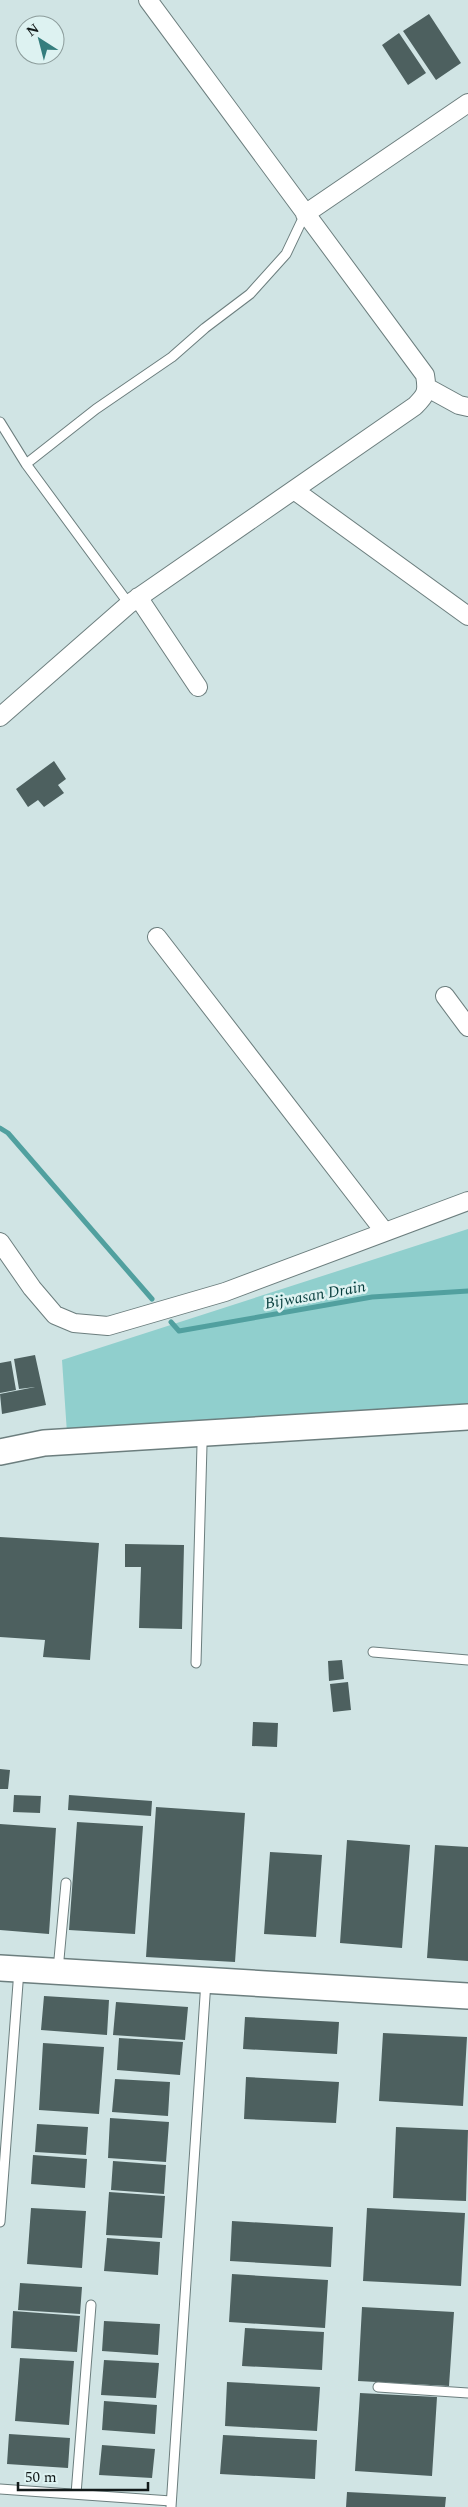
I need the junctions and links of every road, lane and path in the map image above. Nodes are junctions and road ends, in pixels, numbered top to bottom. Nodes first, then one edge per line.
1 (148, 0) edge
2 (468, 103) edge
3 (305, 214) junction
4 (428, 388) junction
5 (468, 407) edge
6 (0, 422) edge
7 (26, 464) junction
8 (294, 490) junction
9 (133, 601) junction
10 (468, 616) edge
11 (198, 687) dead end
12 (0, 717) edge
13 (157, 937) dead end
14 (445, 996) dead end
15 (468, 1026) edge
16 (468, 1201) edge
17 (384, 1231) junction
18 (0, 1242) edge
19 (468, 1417) edge
20 (468, 1432) edge
21 (202, 1445) junction
22 (0, 1452) edge
23 (0, 1465) edge
24 (373, 1652) dead end
25 (468, 1660) edge
26 (196, 1663) dead end
27 (66, 1883) dead end
28 (9, 1968) edge
29 (57, 1972) junction
30 (206, 1980) junction
31 (468, 1996) edge
32 (0, 2222) edge
33 (91, 2305) dead end
34 (378, 2387) dead end
35 (468, 2394) edge
36 (0, 2489) edge
37 (76, 2494) junction
38 (171, 2504) edge

1 - 3 street
2 - 3 street
3 - 4 street
3 - 7 lane
4 - 5 street
4 - 8 street
6 - 7 lane
7 - 9 lane
8 - 9 street
8 - 10 street
9 - 11 street
9 - 12 street
13 - 17 street
14 - 15 street
16 - 17 street
17 - 18 street
19 - 22 street
20 - 21 street
21 - 23 street
21 - 26 lane
24 - 25 lane
27 - 29 lane
28 - 29 street
28 - 32 lane
29 - 30 street
30 - 31 street
30 - 38 lane
33 - 37 lane
34 - 35 lane
36 - 37 lane
37 - 38 lane

